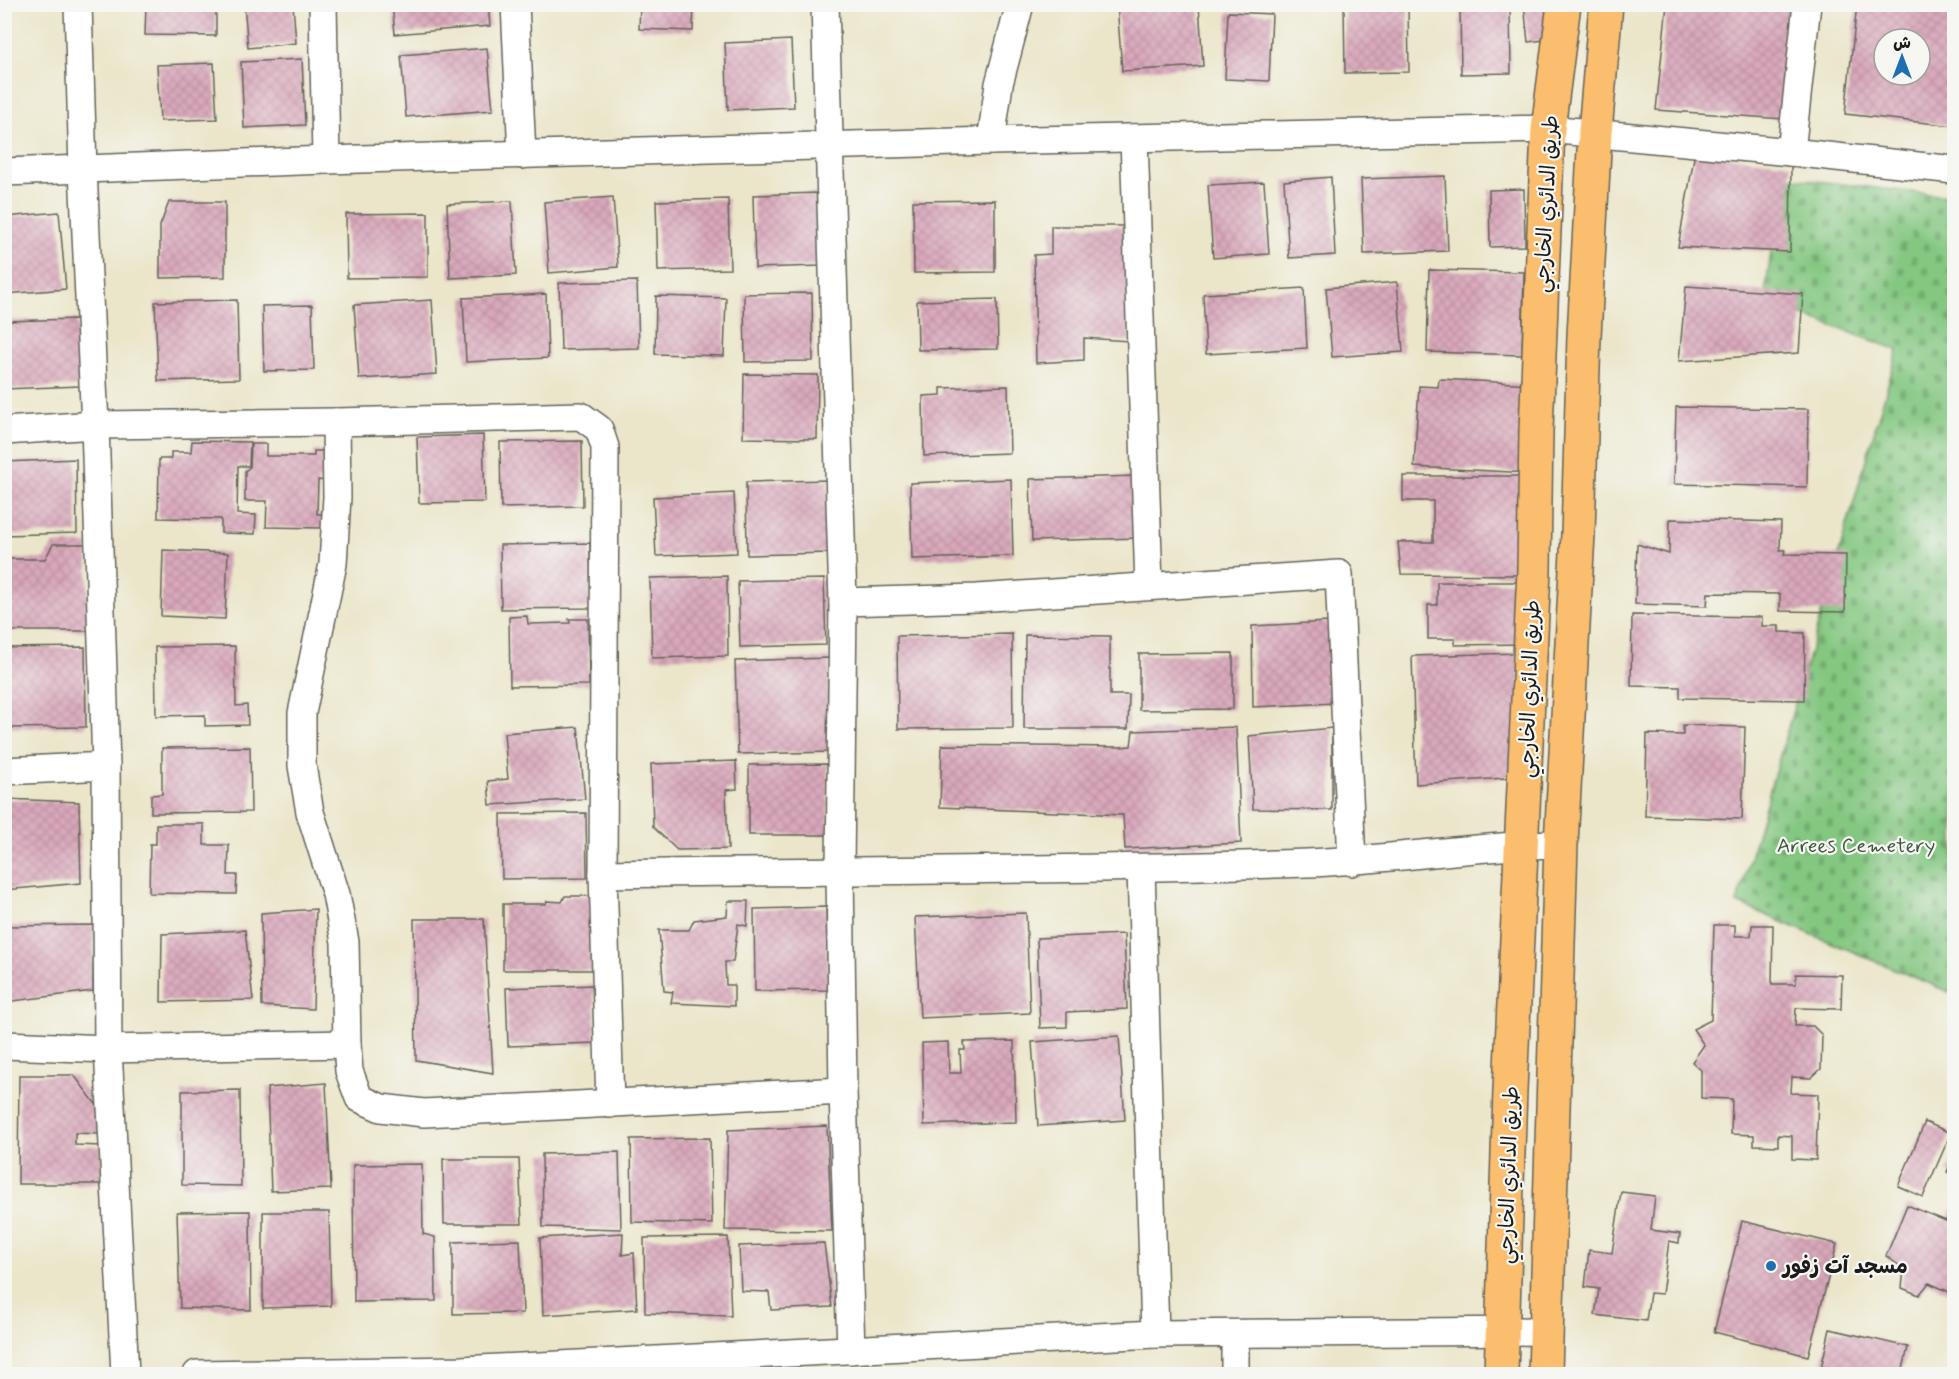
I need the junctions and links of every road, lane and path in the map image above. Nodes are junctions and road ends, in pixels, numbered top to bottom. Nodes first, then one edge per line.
1 (78, 4) edge
2 (323, 4) edge
3 (515, 4) edge
4 (825, 4) edge
5 (1020, 4) edge
6 (1564, 4) edge
7 (1606, 4) edge
8 (1807, 4) edge
9 (1548, 129) junction
10 (1595, 132) junction
11 (1134, 138) junction
12 (991, 141) junction
13 (830, 146) junction
14 (1791, 152) junction
15 (522, 154) junction
16 (327, 160) junction
17 (83, 170) junction
18 (1954, 170) edge
19 (4, 172) edge
20 (336, 422) junction
21 (95, 425) junction
22 (4, 431) edge
23 (1149, 586) junction
24 (843, 602) junction
25 (106, 766) junction
26 (4, 771) edge
27 (1523, 844) junction
28 (1561, 844) junction
29 (1352, 862) junction
30 (1141, 869) junction
31 (840, 870) junction
32 (603, 874) junction
33 (4, 1044) edge
34 (347, 1044) junction
35 (108, 1049) junction
36 (843, 1091) junction
37 (610, 1104) junction
38 (1502, 1331) junction
39 (1546, 1331) junction
40 (1155, 1334) junction
41 (1235, 1334) junction
42 (851, 1350) junction
43 (461, 1372) edge
44 (125, 1374) edge
45 (197, 1374) edge
46 (1235, 1374) edge
47 (1501, 1374) edge
48 (1545, 1374) edge

1 - 17 street
2 - 16 street
3 - 15 street
4 - 13 street
5 - 12 street
6 - 9 main road, طريق الدائري الخارجي
7 - 10 main road, طريق الدائري الخارجي
8 - 14 street
9 - 10 street
9 - 11 street
9 - 27 main road, طريق الدائري الخارجي
10 - 14 street
10 - 28 main road, طريق الدائري الخارجي
11 - 12 street
11 - 23 street
12 - 13 street
13 - 15 street
13 - 24 street
14 - 18 street
15 - 16 street
16 - 17 street
17 - 19 street
17 - 21 street
20 - 21 street
20 - 32 street
20 - 34 street
21 - 22 street
21 - 25 street
23 - 24 street
23 - 29 street
24 - 31 street
25 - 26 street
25 - 35 street
27 - 28 street
27 - 29 street
27 - 38 main road, طريق الدائري الخارجي
28 - 39 main road, طريق الدائري الخارجي
29 - 30 street
30 - 31 street
30 - 40 street
31 - 32 street
31 - 36 street
32 - 37 street
33 - 35 street
34 - 35 street
34 - 37 street
35 - 44 street
36 - 37 street
36 - 42 street
38 - 39 street
38 - 41 street
38 - 47 main road, طريق الدائري الخارجي
39 - 48 main road, طريق الدائري الخارجي
40 - 41 street
40 - 42 street
41 - 46 street
42 - 43 street
43 - 45 street

